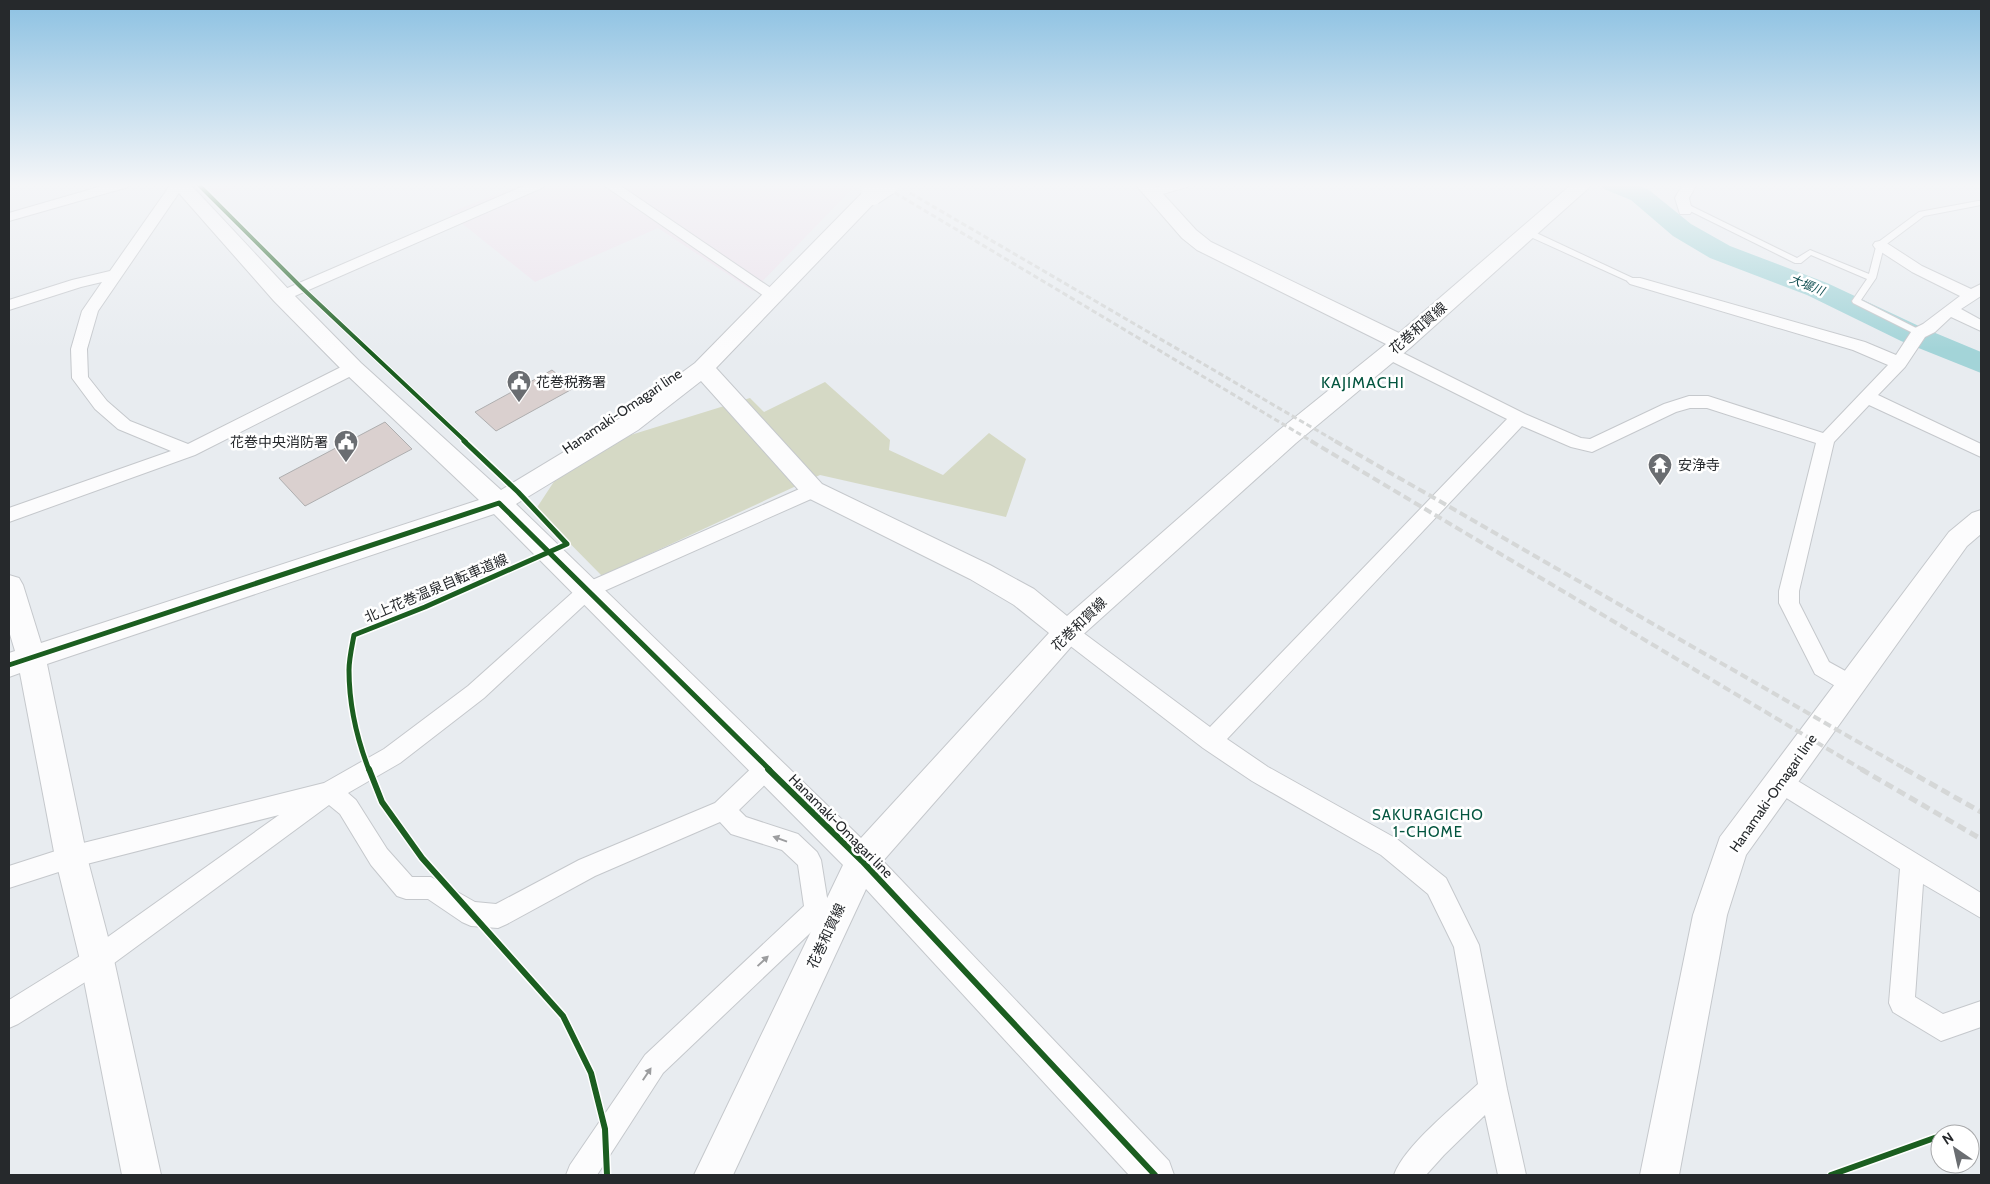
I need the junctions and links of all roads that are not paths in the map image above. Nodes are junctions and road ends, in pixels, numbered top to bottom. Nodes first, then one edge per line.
1 (140, 239) edge
2 (230, 239) edge
3 (412, 239) edge
4 (691, 239) edge
5 (829, 239) edge
6 (1196, 239) edge
7 (1519, 239) edge
8 (1543, 239) edge
9 (1751, 239) edge
10 (1888, 239) edge
11 (1880, 245) junction
12 (114, 275) junction
13 (1872, 278) junction
14 (1635, 281) joint
15 (1976, 292) edge
16 (773, 295) junction
17 (282, 296) junction
18 (9, 305) edge
19 (1950, 310) junction
20 (1981, 326) edge
21 (1916, 337) junction
22 (1396, 348) junction
23 (1899, 363) junction
24 (354, 368) junction
25 (703, 368) junction
26 (1866, 397) junction
27 (1519, 418) junction
28 (1826, 440) junction
29 (188, 451) junction
30 (1981, 451) edge
31 (813, 490) junction
32 (499, 503) junction
33 (9, 515) edge
34 (1981, 520) edge
35 (9, 585) edge
36 (588, 590) junction
37 (1067, 632) junction
38 (20, 662) edge
39 (1850, 684) junction
40 (1211, 741) junction
41 (768, 768) junction
42 (1780, 782) junction
43 (329, 792) junction
44 (723, 810) junction
45 (71, 857) junction
46 (862, 861) junction
47 (1913, 863) junction
48 (9, 877) edge
49 (1981, 906) edge
50 (97, 960) junction
51 (1981, 1014) edge
52 (9, 1015) edge
53 (1493, 1089) junction
54 (586, 1165) edge
55 (141, 1175) edge
56 (713, 1175) edge
57 (1155, 1175) edge
58 (1408, 1175) edge
59 (1512, 1175) edge
60 (1659, 1175) edge

1 - 12 street
2 - 17 street, Hanamaki-Omagari line
3 - 17 street
4 - 16 street
5 - 16 street, Hanamaki-Omagari line
6 - 22 street
7 - 22 street, 花巻和賀線
8 - 14 lane
9 - 13 lane
10 - 11 lane
11 - 13 lane
11 - 15 street
12 - 18 street
12 - 29 street
13 - 21 lane
14 - 23 street
15 - 19 street
16 - 25 street, Hanamaki-Omagari line
17 - 24 street, Hanamaki-Omagari line
19 - 20 street
19 - 21 street
21 - 23 street
22 - 27 street
22 - 37 street, 花巻和賀線
23 - 26 street
24 - 29 street
24 - 32 street, Hanamaki-Omagari line
25 - 31 street
25 - 32 street, Hanamaki-Omagari line
26 - 28 street
26 - 30 street
27 - 28 street
27 - 40 street
28 - 39 street
29 - 33 street
31 - 36 street
31 - 37 street
32 - 36 street, Hanamaki-Omagari line
32 - 38 street
34 - 39 street, Hanamaki-Omagari line
35 - 38 street
36 - 41 street, Hanamaki-Omagari line
36 - 43 street
37 - 40 street
37 - 46 street, 花巻和賀線
38 - 45 street
39 - 42 street, Hanamaki-Omagari line
40 - 53 street
41 - 44 street
41 - 46 street, Hanamaki-Omagari line
42 - 47 street
42 - 60 street, Hanamaki-Omagari line
43 - 44 street
43 - 45 street
43 - 50 street
54 -> 44 street
45 - 48 street
45 - 50 street
46 - 56 street, 花巻和賀線
46 - 57 street, Hanamaki-Omagari line
47 - 49 street
47 - 51 street
50 - 52 street
50 - 55 street
53 - 58 street
53 - 59 street

